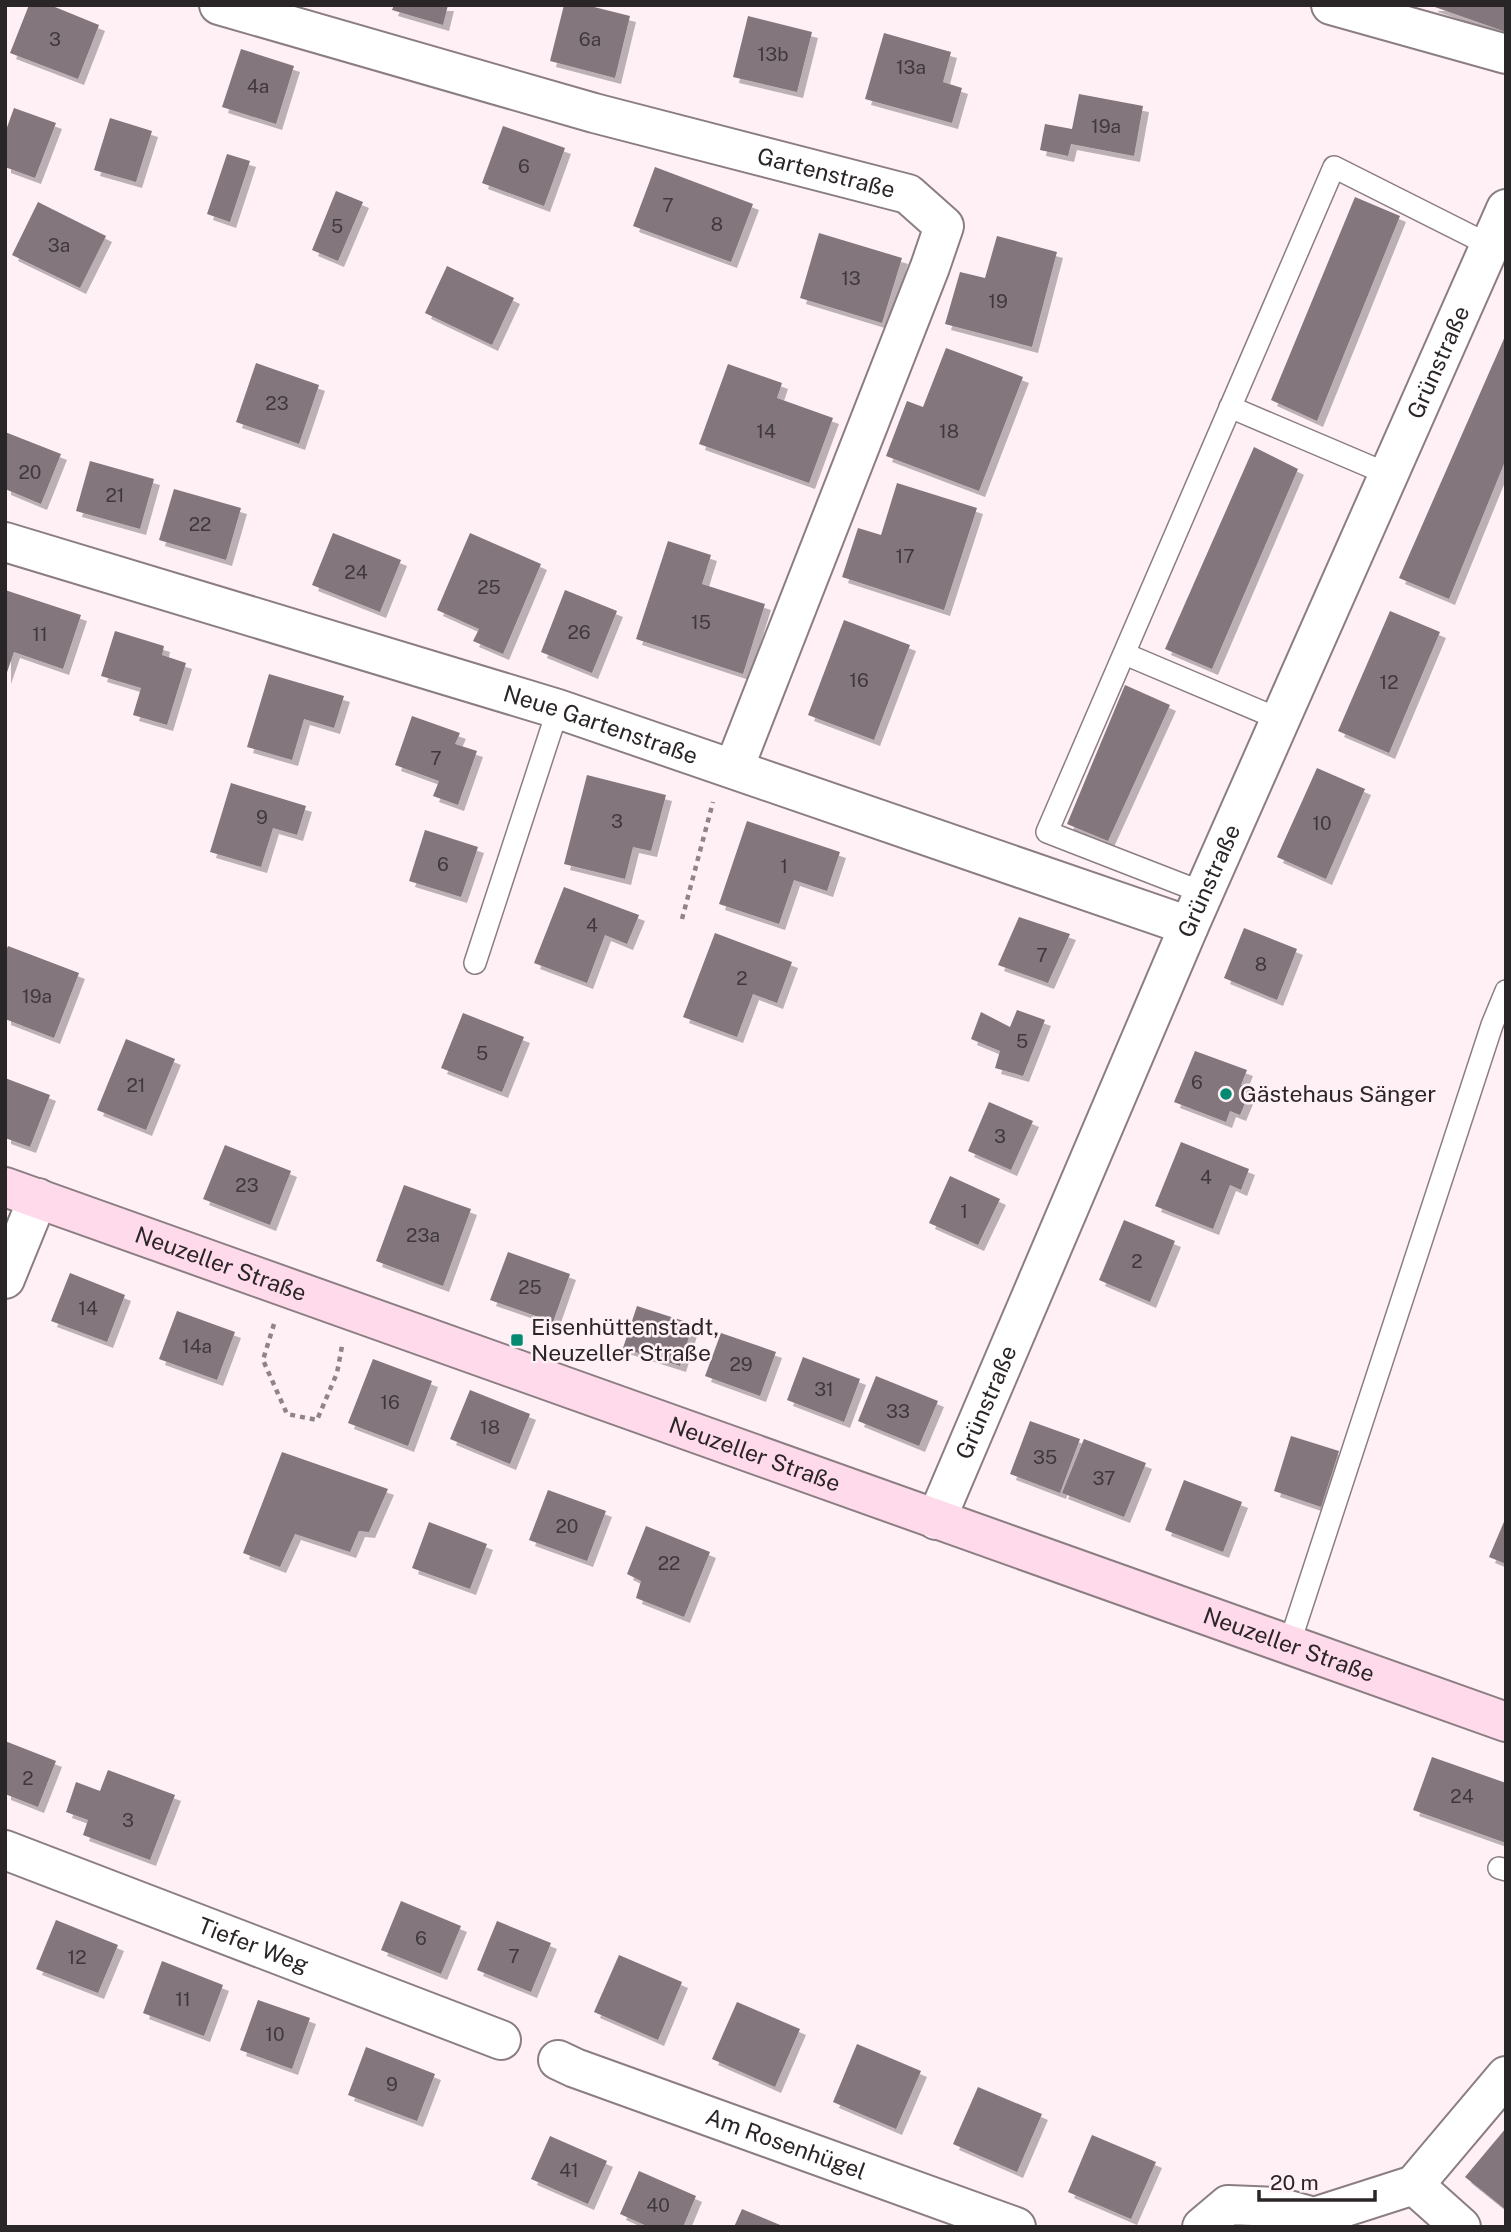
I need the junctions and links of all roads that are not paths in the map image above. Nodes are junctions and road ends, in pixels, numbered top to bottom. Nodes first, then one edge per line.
1 (219, 5) edge
2 (1331, 5) edge
3 (1506, 54) edge
4 (1506, 209) edge
5 (1498, 249) edge
6 (1230, 407) junction
7 (1390, 475) junction
8 (5, 542) edge
9 (1125, 654) junction
10 (558, 709) junction
11 (1281, 720) junction
12 (729, 766) junction
13 (1197, 910) junction
14 (475, 963) dead end
15 (1506, 991) edge
16 (21, 1193) edge
17 (5, 1279) edge
18 (936, 1520) junction
19 (1289, 1645) junction
20 (1506, 1722) edge
21 (5, 1850) edge
22 (502, 2040) dead end
23 (558, 2060) dead end
24 (1506, 2077) edge
25 (1414, 2185) junction
26 (1312, 2222) edge
27 (1016, 2227) edge
28 (1202, 2227) edge
29 (1461, 2227) edge

1 - 12 street, Gartenstraße
2 - 3 street
4 - 5 street, Grünstraße
5 - 6 lane
5 - 7 street, Grünstraße
6 - 7 lane
6 - 9 lane
7 - 11 street, Grünstraße
8 - 10 street, Neue Gartenstraße
9 - 11 lane
9 - 13 lane
10 - 12 street, Neue Gartenstraße
10 - 14 lane
11 - 13 street, Grünstraße
12 - 13 street, Neue Gartenstraße
13 - 18 street, Grünstraße
15 - 19 lane
16 - 17 street
16 - 18 main road, Neuzeller Straße
18 - 19 main road, Neuzeller Straße
19 - 20 main road, Neuzeller Straße
21 - 22 street, Tiefer Weg
23 - 27 street, Am Rosenhügel
24 - 25 street
25 - 26 street
25 - 29 street
26 - 28 street

